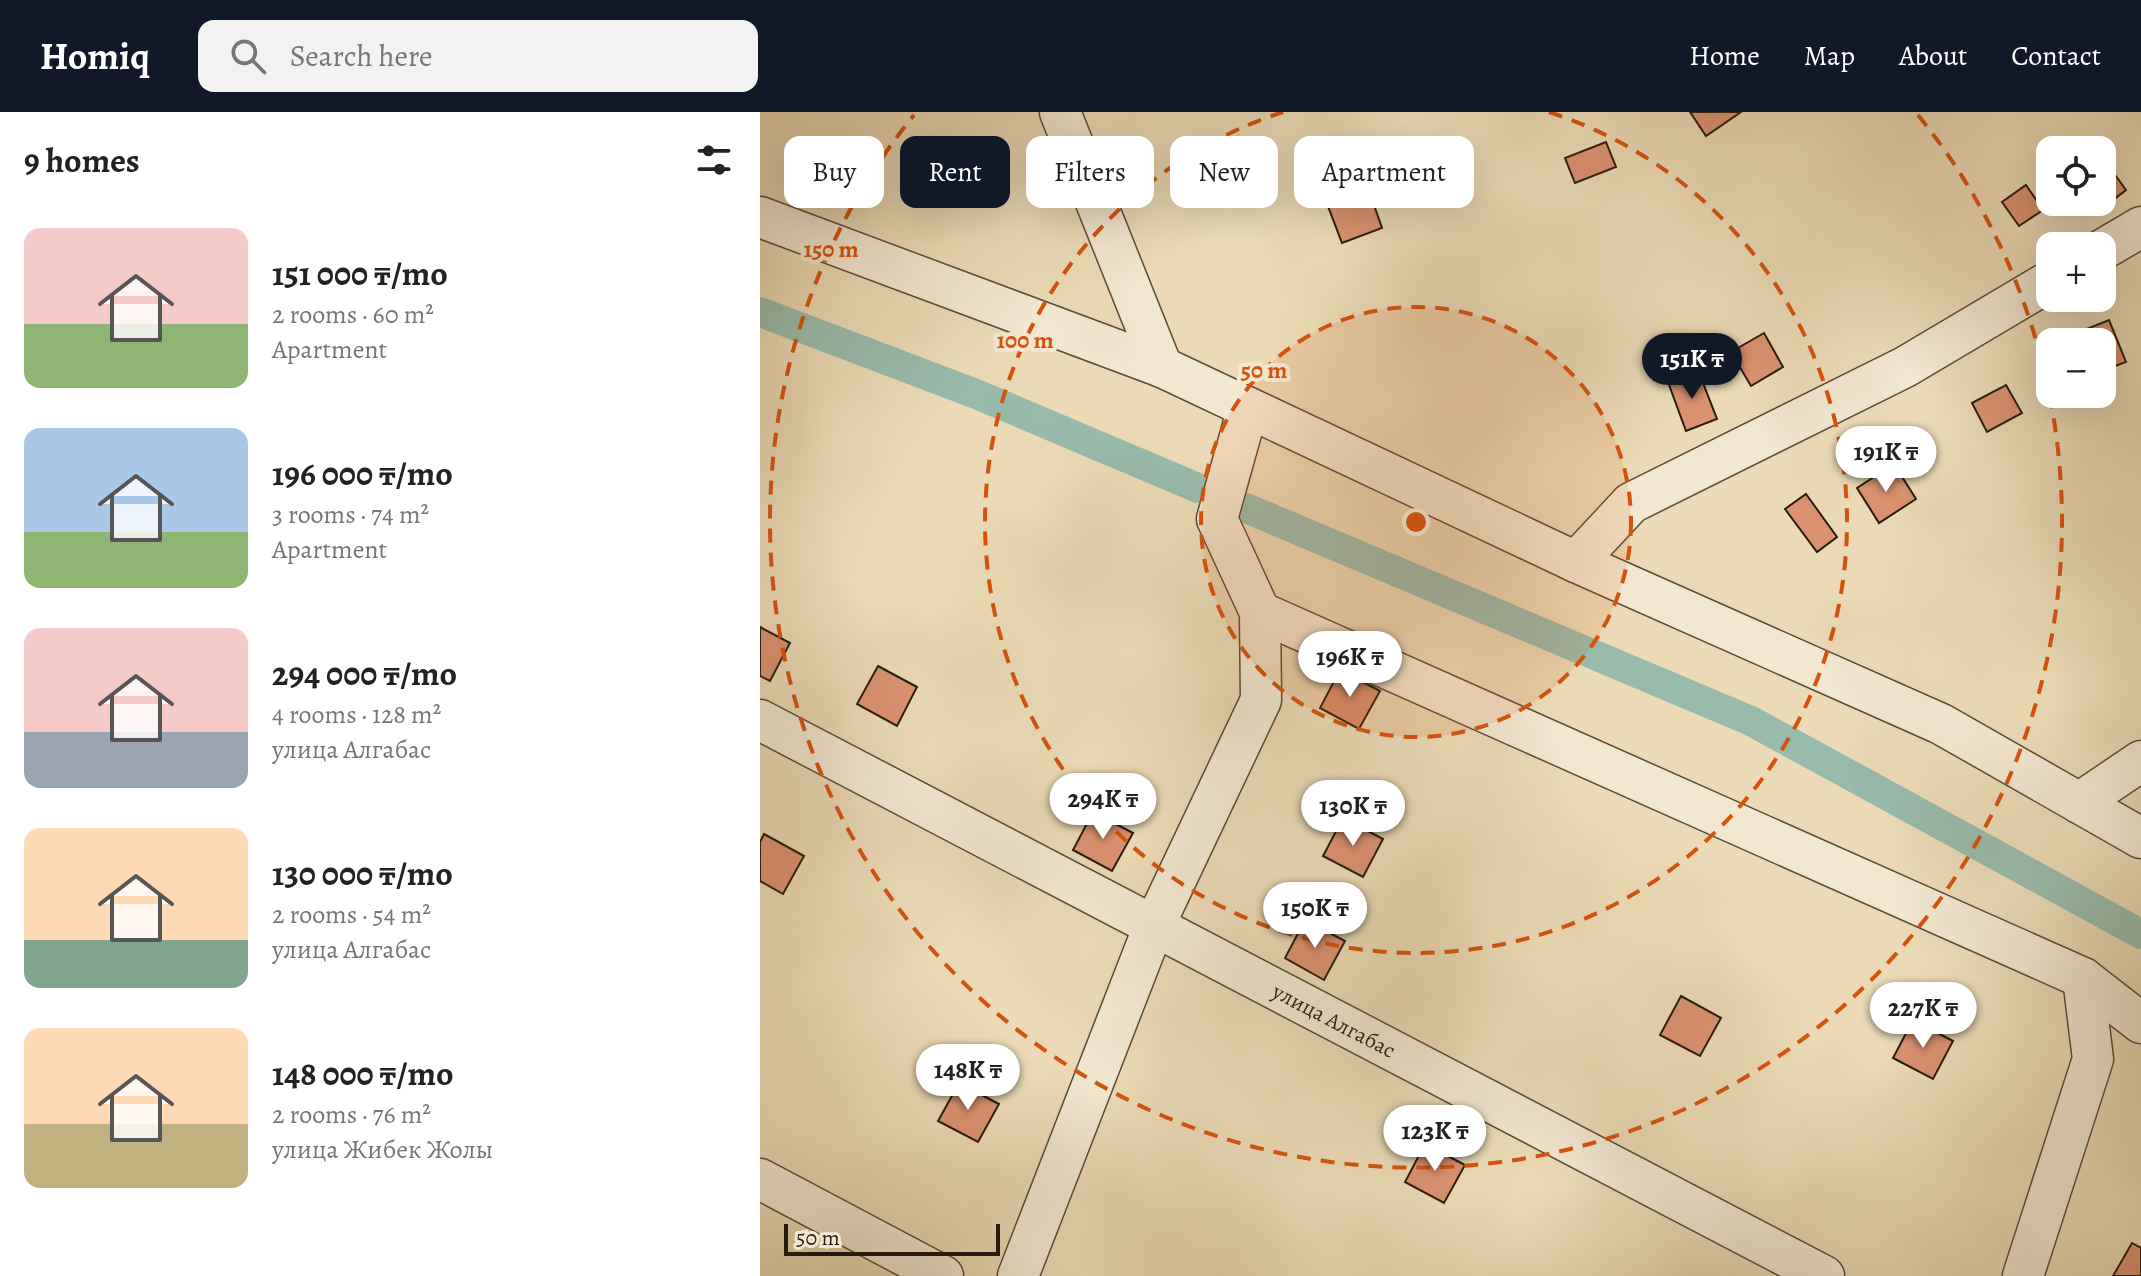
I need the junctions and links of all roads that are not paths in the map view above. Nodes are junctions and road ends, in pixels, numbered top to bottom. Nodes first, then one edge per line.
1 (1060, 112) edge
2 (760, 217) edge
3 (2141, 227) edge
4 (2116, 242) edge
5 (2036, 289) edge
6 (1162, 367) junction
7 (1248, 408) junction
8 (1576, 562) junction
9 (1260, 612) junction
10 (760, 720) edge
11 (2141, 761) edge
12 (2079, 803) junction
13 (2141, 838) edge
14 (1154, 926) junction
15 (2083, 978) junction
16 (2141, 1023) edge
17 (760, 1179) edge
18 (943, 1276) edge
19 (1018, 1276) edge
20 (1824, 1276) edge
21 (2023, 1276) edge

1 - 6 street
2 - 6 street
3 - 4 street
5 - 8 street
6 - 7 street
7 - 8 street
7 - 9 street
8 - 12 street
9 - 14 street
9 - 15 street
10 - 14 street, улица Алгабас
11 - 12 street
12 - 13 street
14 - 19 street
14 - 20 street, улица Алгабас
15 - 16 street
15 - 21 street
17 - 18 street

